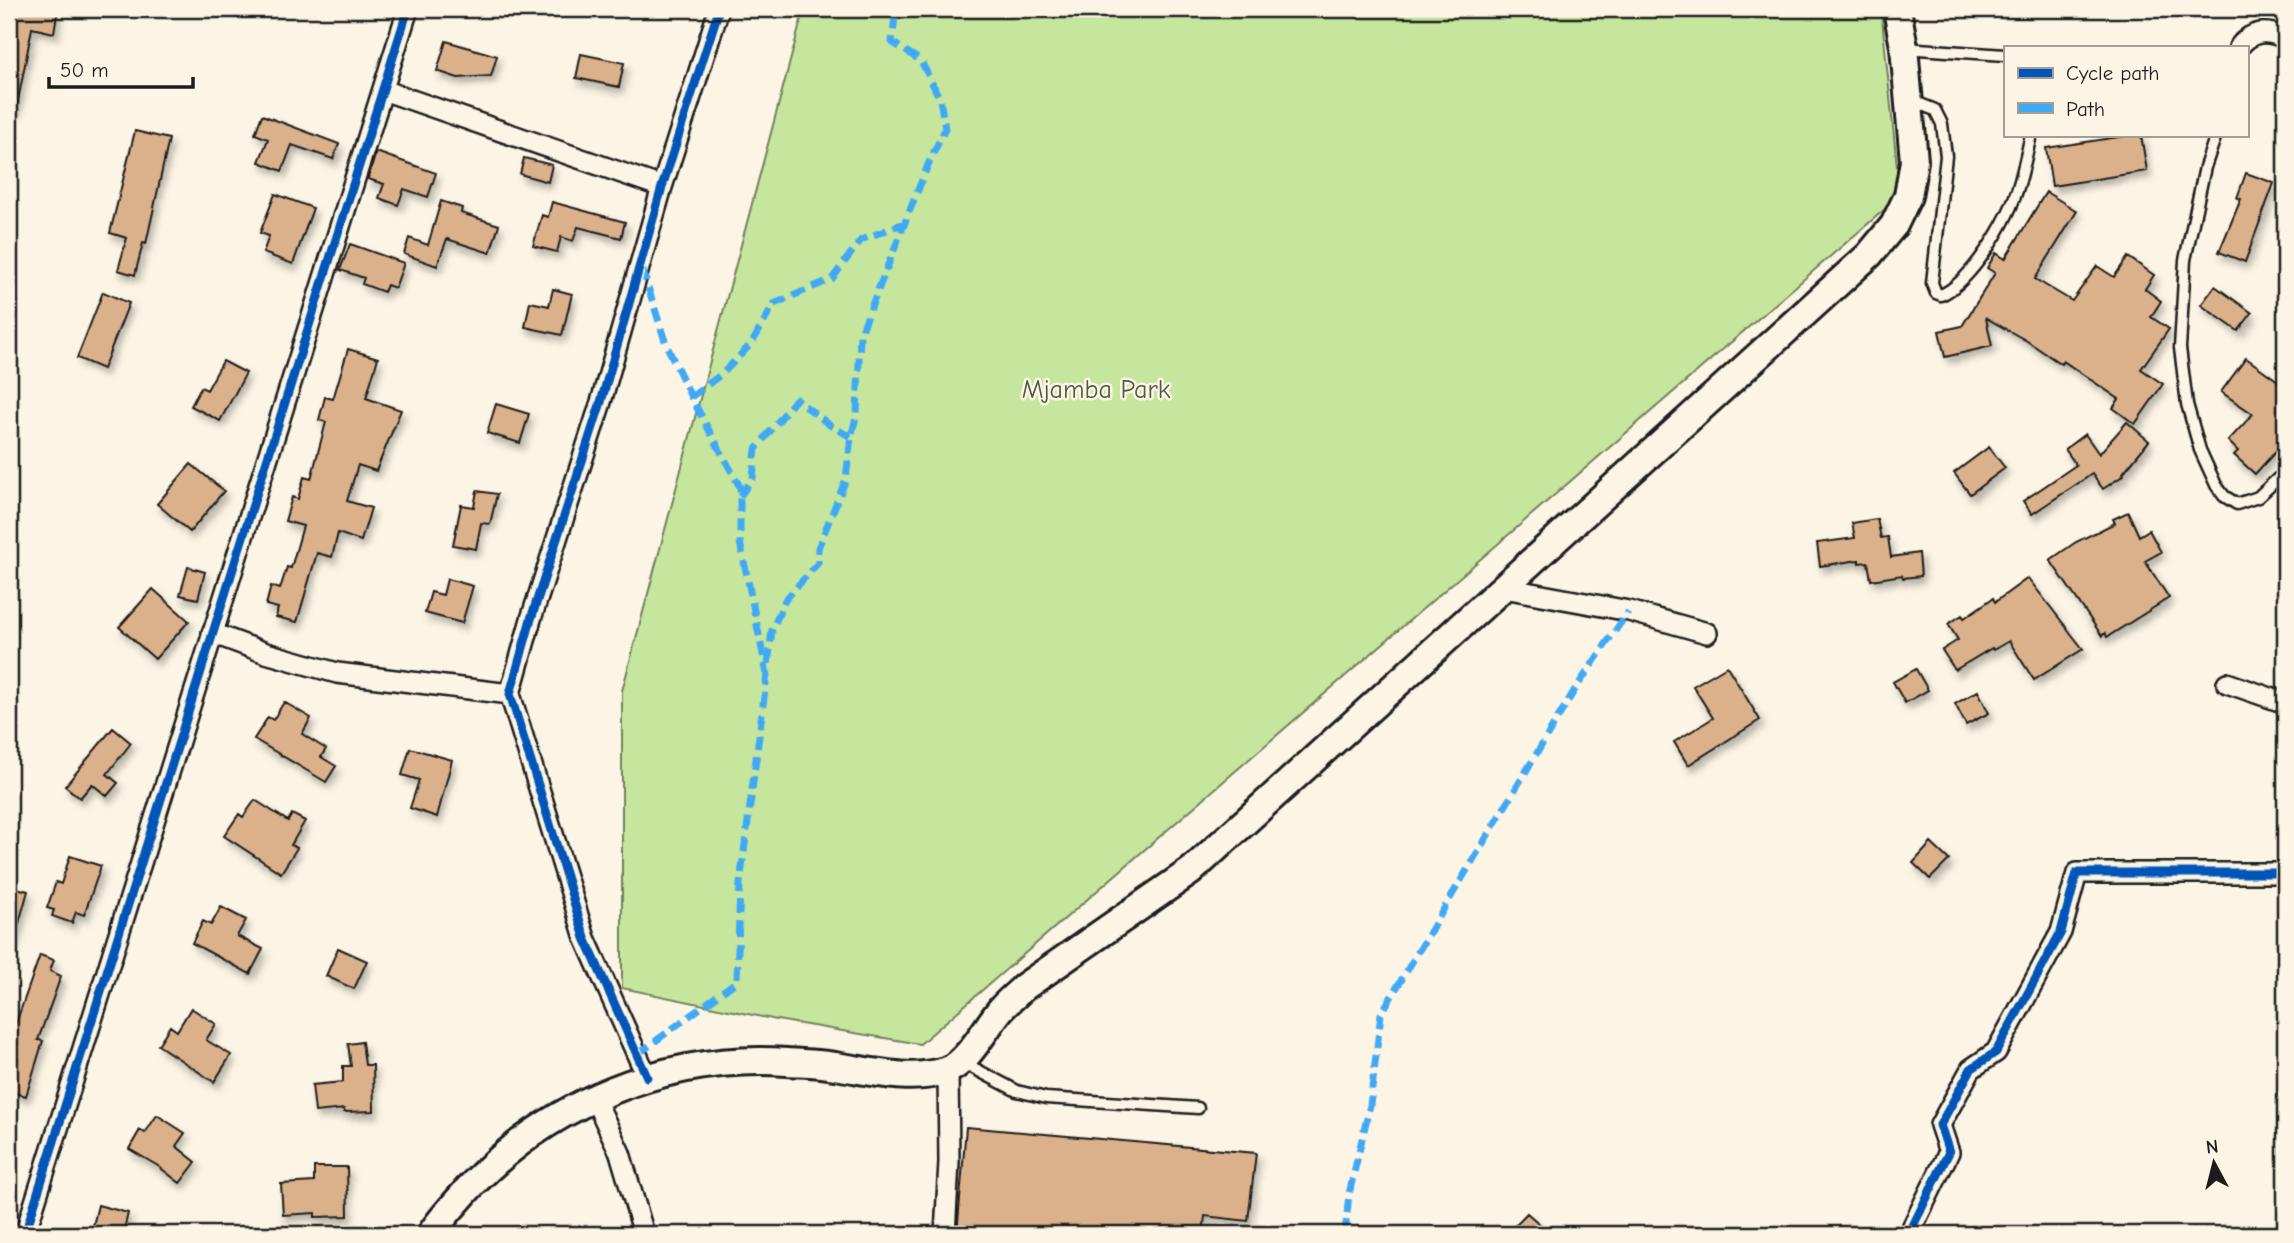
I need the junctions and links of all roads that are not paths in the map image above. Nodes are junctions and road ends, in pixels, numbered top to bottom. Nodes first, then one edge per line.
1 (408, 9) edge
2 (719, 9) edge
3 (1897, 9) edge
4 (2285, 38) edge
5 (2240, 46) edge
6 (1904, 47) junction
7 (2004, 55) edge
8 (383, 90) junction
9 (1908, 99) junction
10 (2031, 136) edge
11 (2216, 136) edge
12 (662, 187) junction
13 (2285, 472) edge
14 (1504, 588) junction
15 (212, 633) junction
16 (1707, 633) dead end
17 (2227, 683) dead end
18 (510, 694) junction
19 (2285, 703) edge
20 (2285, 873) edge
21 (954, 1066) junction
22 (648, 1077) junction
23 (594, 1097) junction
24 (1198, 1108) dead end
25 (25, 1234) edge
26 (431, 1234) edge
27 (644, 1234) edge
28 (945, 1234) edge
29 (1909, 1234) edge

1 - 8 street
2 - 12 street
3 - 6 main road
4 - 5 street
6 - 7 lane
6 - 9 main road
8 - 12 street
8 - 15 street
9 - 10 lane
9 - 14 main road
11 - 13 lane
12 - 18 street
14 - 16 street
14 - 21 main road
15 - 18 street
15 - 25 street
17 - 19 street
18 - 22 street
20 - 29 street
21 - 22 main road
21 - 24 lane
21 - 28 street
22 - 23 main road
23 - 26 main road
23 - 27 street

